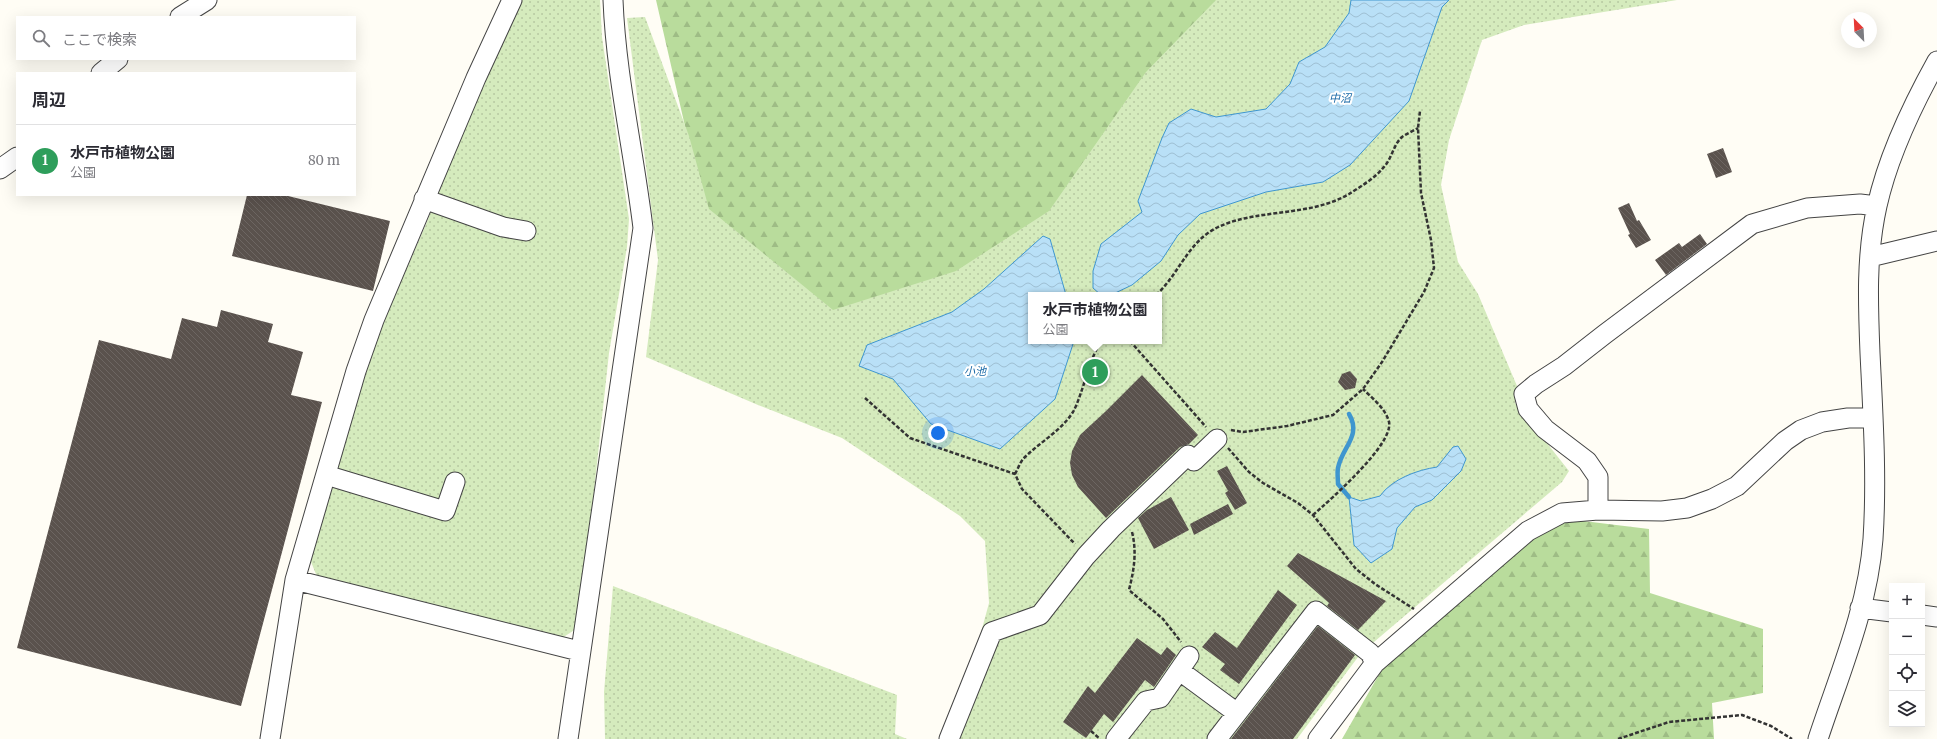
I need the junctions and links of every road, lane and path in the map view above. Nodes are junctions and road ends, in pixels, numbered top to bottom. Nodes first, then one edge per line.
1 (207, 0) edge
2 (512, 0) edge
3 (613, 0) edge
4 (182, 16) edge
5 (117, 60) edge
6 (1937, 61) edge
7 (102, 72) edge
8 (1420, 111) dead end
9 (1418, 128) junction
10 (16, 158) edge
11 (0, 169) edge
12 (424, 199) junction
13 (1877, 206) junction
14 (526, 231) dead end
15 (1937, 241) edge
16 (1870, 257) junction
17 (1159, 292) edge
18 (1100, 344) edge
19 (1133, 344) edge
20 (1363, 389) junction
21 (865, 398) dead end
22 (1873, 418) junction
23 (1203, 424) junction
24 (1218, 431) junction
25 (1015, 474) junction
26 (326, 475) junction
27 (455, 482) dead end
28 (1598, 510) junction
29 (1314, 515) junction
30 (1125, 516) junction
31 (1086, 556) junction
32 (295, 580) junction
33 (1860, 608) junction
34 (1889, 612) edge
35 (1925, 615) edge
36 (1937, 617) edge
37 (1425, 619) junction
38 (579, 651) junction
39 (1185, 663) junction
40 (1375, 663) junction
41 (1237, 712) junction
42 (1091, 731) dead end
43 (270, 739) edge
44 (568, 739) edge
45 (949, 739) edge
46 (1101, 739) edge
47 (1116, 739) edge
48 (1217, 739) edge
49 (1318, 739) edge
50 (1618, 739) edge
51 (1792, 739) edge
52 (1818, 739) edge

1 - 4 street
2 - 12 street
3 - 38 street
5 - 7 street
6 - 13 street
8 - 9 path
9 - 17 path
9 - 20 path
10 - 11 street
12 - 14 street
12 - 26 street
13 - 16 street
13 - 28 street
15 - 16 street
16 - 22 street
18 - 25 path
19 - 23 path
20 - 24 path
20 - 29 path
21 - 25 path
22 - 28 street
22 - 33 street
23 - 24 path
23 - 24 path
24 - 29 path
24 - 30 street
25 - 31 path
26 - 27 street
26 - 32 street
28 - 37 street
29 - 37 path
30 - 31 street
30 - 39 path
31 - 45 street
32 - 38 street
32 - 43 street
33 - 34 street
33 - 52 street
35 - 36 street
37 - 40 street
38 - 44 street
39 - 41 street
39 - 47 street
40 - 41 street
40 - 49 street
41 - 48 street
42 - 46 path
50 - 51 path

